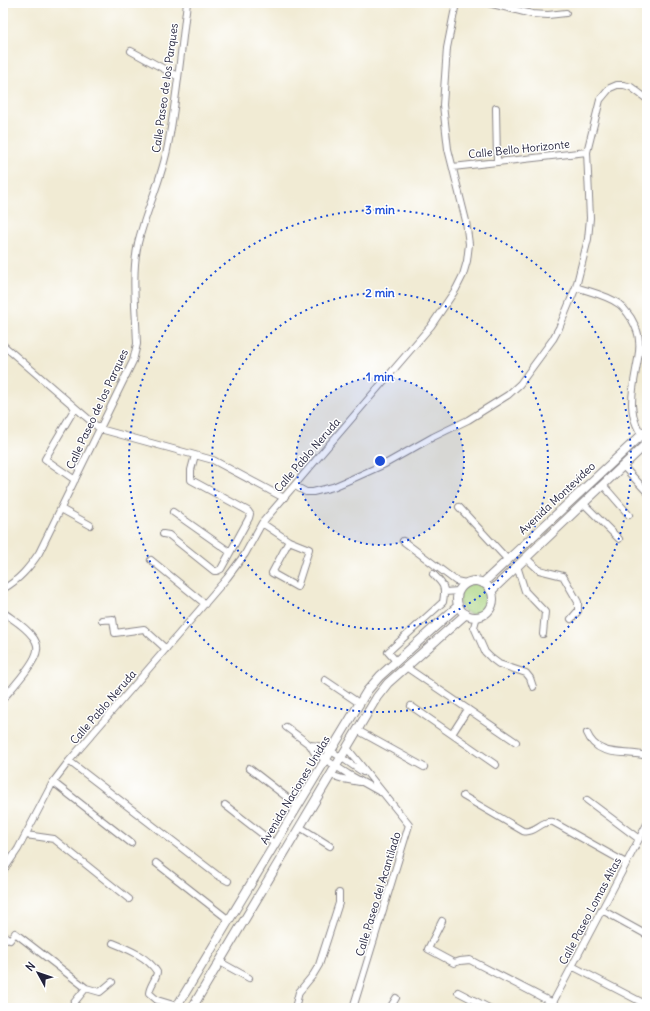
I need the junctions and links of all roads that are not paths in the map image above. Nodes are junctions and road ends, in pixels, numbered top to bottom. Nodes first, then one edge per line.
1 (187, 3) edge
2 (456, 3) edge
3 (488, 3) edge
4 (566, 13) dead end
5 (130, 51) dead end
6 (177, 76) junction
7 (647, 99) edge
8 (496, 108) dead end
9 (587, 152) junction
10 (497, 161) junction
11 (453, 167) junction
12 (576, 287) junction
13 (3, 345) edge
14 (75, 408) junction
15 (100, 430) junction
16 (646, 437) edge
17 (195, 455) junction
18 (623, 466) junction
19 (75, 480) junction
20 (603, 485) junction
21 (295, 486) junction
22 (647, 492) edge
23 (284, 498) junction
24 (583, 503) junction
25 (459, 507) dead end
26 (61, 509) junction
27 (173, 512) dead end
28 (629, 515) dead end
29 (262, 523) junction
30 (90, 525) dead end
31 (163, 534) dead end
32 (619, 539) dead end
33 (288, 541) junction
34 (403, 541) dead end
35 (230, 552) junction
36 (526, 558) junction
37 (507, 559) junction
38 (151, 560) dead end
39 (517, 566) junction
40 (433, 574) dead end
41 (466, 583) junction
42 (483, 583) junction
43 (3, 589) edge
44 (459, 591) junction
45 (491, 591) junction
46 (445, 592) junction
47 (205, 604) junction
48 (458, 606) junction
49 (3, 612) edge
50 (466, 614) junction
51 (477, 616) junction
52 (572, 619) dead end
53 (102, 620) dead end
54 (543, 634) dead end
55 (166, 649) junction
56 (396, 661) junction
57 (406, 667) junction
58 (325, 680) dead end
59 (533, 687) dead end
60 (3, 699) edge
61 (360, 703) junction
62 (411, 706) dead end
63 (468, 709) junction
64 (286, 727) dead end
65 (357, 730) junction
66 (587, 733) dead end
67 (452, 734) junction
68 (516, 742) dead end
69 (310, 745) junction
70 (347, 748) junction
71 (331, 752) junction
72 (647, 756) edge
73 (341, 758) junction
74 (326, 760) junction
75 (70, 761) junction
76 (496, 765) dead end
77 (336, 766) junction
78 (424, 767) dead end
79 (249, 768) dead end
80 (368, 774) junction
81 (330, 775) junction
82 (53, 782) junction
83 (365, 783) junction
84 (383, 794) junction
85 (463, 796) dead end
86 (587, 800) dead end
87 (225, 805) dead end
88 (298, 806) junction
89 (647, 824) edge
90 (300, 827) junction
91 (26, 835) junction
92 (639, 839) junction
93 (131, 843) dead end
94 (275, 844) junction
95 (330, 846) dead end
96 (156, 863) dead end
97 (626, 863) junction
98 (3, 870) edge
99 (228, 881) dead end
100 (339, 893) dead end
101 (129, 899) dead end
102 (602, 910) junction
103 (229, 920) junction
104 (442, 922) dead end
105 (3, 935) edge
106 (647, 935) edge
107 (113, 943) dead end
108 (220, 962) junction
109 (572, 966) junction
110 (249, 978) dead end
111 (112, 982) dead end
112 (86, 988) junction
113 (458, 992) dead end
114 (396, 998) dead end
115 (73, 1004) dead end
116 (551, 1005) edge
117 (647, 1006) edge
118 (177, 1007) edge
119 (192, 1008) edge
120 (295, 1008) edge
121 (353, 1008) edge
122 (390, 1008) edge
123 (489, 1008) edge

1 - 6 street, Calle Paseo de los Parques
2 - 11 street, Calle Pablo Neruda
3 - 4 street
5 - 6 street
6 - 15 street, Calle Paseo de los Parques
7 - 9 street
8 - 10 street
9 - 10 street, Calle Bello Horizonte
9 - 12 street
10 - 11 street, Calle Bello Horizonte
11 - 21 street, Calle Pablo Neruda
12 - 16 street
12 - 21 street
13 - 14 street
14 - 15 street
14 - 19 street
15 - 17 street
15 - 19 street, Calle Paseo de los Parques
16 - 18 street, Avenida Montevideo
16 - 37 street, Avenida Montevideo
17 - 23 street
17 - 35 street
18 - 20 street, Avenida Montevideo
18 - 22 street
19 - 26 street, Calle Paseo de los Parques
20 - 24 street, Avenida Montevideo
20 - 28 street
21 - 23 street, Calle Pablo Neruda
23 - 29 street, Calle Pablo Neruda
24 - 32 street
24 - 36 street, Avenida Montevideo
25 - 37 street
26 - 30 street
26 - 43 street, Calle Paseo de los Parques
27 - 35 street
29 - 33 street
29 - 47 street, Calle Pablo Neruda
31 - 35 street
33 - 33 street
34 - 41 street
36 - 39 street, Avenida Montevideo
36 - 52 street
37 - 42 street, Avenida Montevideo
38 - 47 street
39 - 45 street, Avenida Montevideo
39 - 54 street
40 - 46 street
41 - 42 street
41 - 44 street
42 - 45 street
44 - 46 street
44 - 48 street
45 - 51 street
46 - 56 street
47 - 55 street, Calle Pablo Neruda
48 - 50 street
48 - 56 street, Avenida Naciones Unidas
49 - 60 street
50 - 51 street
50 - 57 street, Avenida Naciones Unidas
51 - 59 street
53 - 55 street
55 - 75 street, Calle Pablo Neruda
56 - 61 street, Avenida Naciones Unidas
57 - 63 street
57 - 65 street, Avenida Naciones Unidas
58 - 61 street
61 - 71 street, Avenida Naciones Unidas
62 - 67 street
63 - 67 street
63 - 68 street
64 - 69 street
65 - 70 street, Avenida Naciones Unidas
65 - 78 street
66 - 72 street
67 - 76 street
69 - 71 street, Calle Paseo del Acantilado
69 - 74 street, Calle Paseo del Acantilado
70 - 73 street, Avenida Naciones Unidas
70 - 80 street, Calle Paseo del Acantilado
71 - 73 street, Calle Paseo del Acantilado
71 - 74 street, Avenida Naciones Unidas
73 - 77 street, Avenida Naciones Unidas
73 - 80 street, Calle Paseo del Acantilado
74 - 77 street, Calle Paseo del Acantilado
74 - 88 street, Avenida Naciones Unidas
75 - 82 street, Calle Pablo Neruda
75 - 99 street
77 - 81 street, Avenida Naciones Unidas
77 - 83 street, Calle Paseo del Acantilado
79 - 88 street
80 - 84 street, Calle Paseo del Acantilado
81 - 83 street, Calle Paseo del Acantilado
81 - 90 street, Avenida Naciones Unidas
82 - 91 street, Calle Pablo Neruda
82 - 93 street
83 - 84 street, Calle Paseo del Acantilado
84 - 121 street, Calle Paseo del Acantilado
85 - 97 street
86 - 92 street
87 - 94 street
88 - 94 street, Avenida Naciones Unidas
89 - 92 street, Calle Paseo Lomas Altas
90 - 95 street
90 - 108 street, Avenida Naciones Unidas
91 - 98 street, Calle Pablo Neruda
91 - 101 street
92 - 97 street, Calle Paseo Lomas Altas
94 - 103 street, Avenida Naciones Unidas
96 - 103 street
97 - 102 street, Calle Paseo Lomas Altas
100 - 120 street
102 - 106 street
102 - 109 street, Calle Paseo Lomas Altas
103 - 118 street, Avenida Naciones Unidas
104 - 116 street
105 - 112 street
107 - 118 street
108 - 110 street
108 - 119 street, Avenida Naciones Unidas
109 - 116 street, Calle Paseo Lomas Altas
109 - 117 street
111 - 112 street
112 - 115 street
113 - 123 street
114 - 122 street

